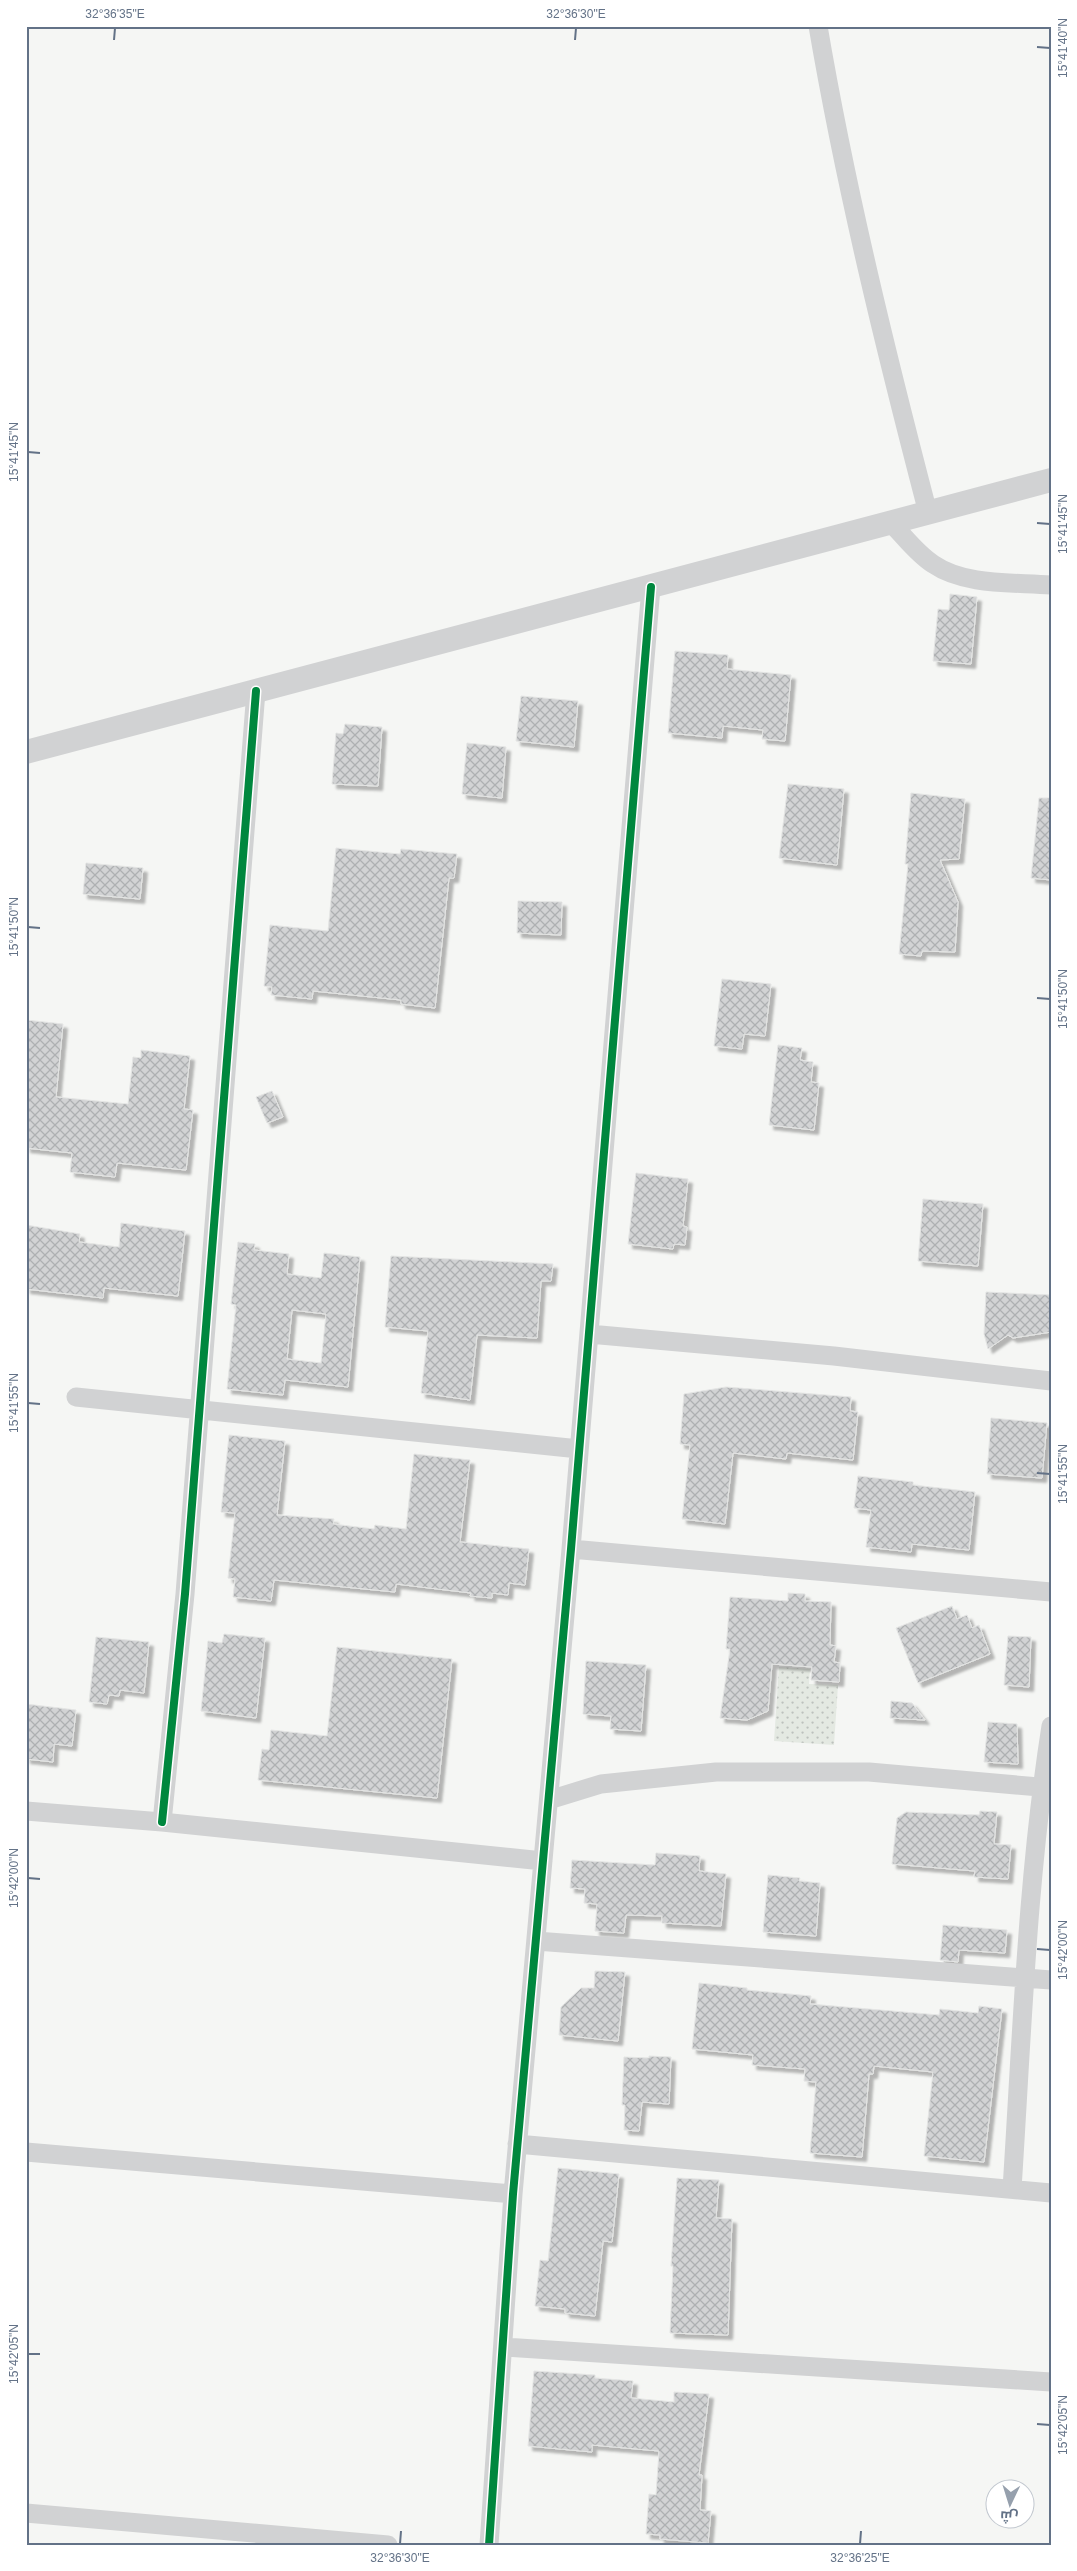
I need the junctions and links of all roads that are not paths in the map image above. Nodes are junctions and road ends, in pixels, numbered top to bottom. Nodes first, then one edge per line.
1 (818, 26) edge
2 (1051, 480) edge
3 (928, 513) junction
4 (891, 523) junction
5 (1051, 585) edge
6 (651, 587) junction
7 (256, 691) junction
8 (26, 752) edge
9 (589, 1334) junction
10 (1051, 1381) edge
11 (76, 1397) dead end
12 (199, 1411) junction
13 (579, 1449) junction
14 (571, 1549) junction
15 (1051, 1592) edge
16 (1051, 1726) edge
17 (1046, 1788) edge
18 (549, 1800) junction
19 (26, 1811) edge
20 (162, 1822) junction
21 (543, 1861) junction
22 (536, 1941) junction
23 (1026, 1978) junction
24 (1051, 1980) edge
25 (517, 2144) junction
26 (26, 2152) edge
27 (1012, 2189) junction
28 (1051, 2192) edge
29 (513, 2194) junction
30 (503, 2347) junction
31 (1051, 2382) edge
32 (26, 2513) edge
33 (388, 2545) edge
34 (489, 2545) edge

1 - 3 street
2 - 3 street
3 - 4 street
4 - 5 street
4 - 6 street
6 - 7 street
6 - 9 street
7 - 8 street
7 - 12 street
9 - 10 street
9 - 13 street
11 - 12 street
12 - 13 street
12 - 20 street
13 - 14 street
14 - 15 street
14 - 18 street
16 - 17 street
17 - 18 street
17 - 23 street
18 - 21 street
19 - 20 street
20 - 21 street
21 - 22 street
22 - 23 street
22 - 25 street
23 - 24 street
23 - 27 street
25 - 27 street
25 - 29 street
26 - 29 street
27 - 28 street
29 - 30 street
30 - 31 street
30 - 34 street
32 - 33 street

